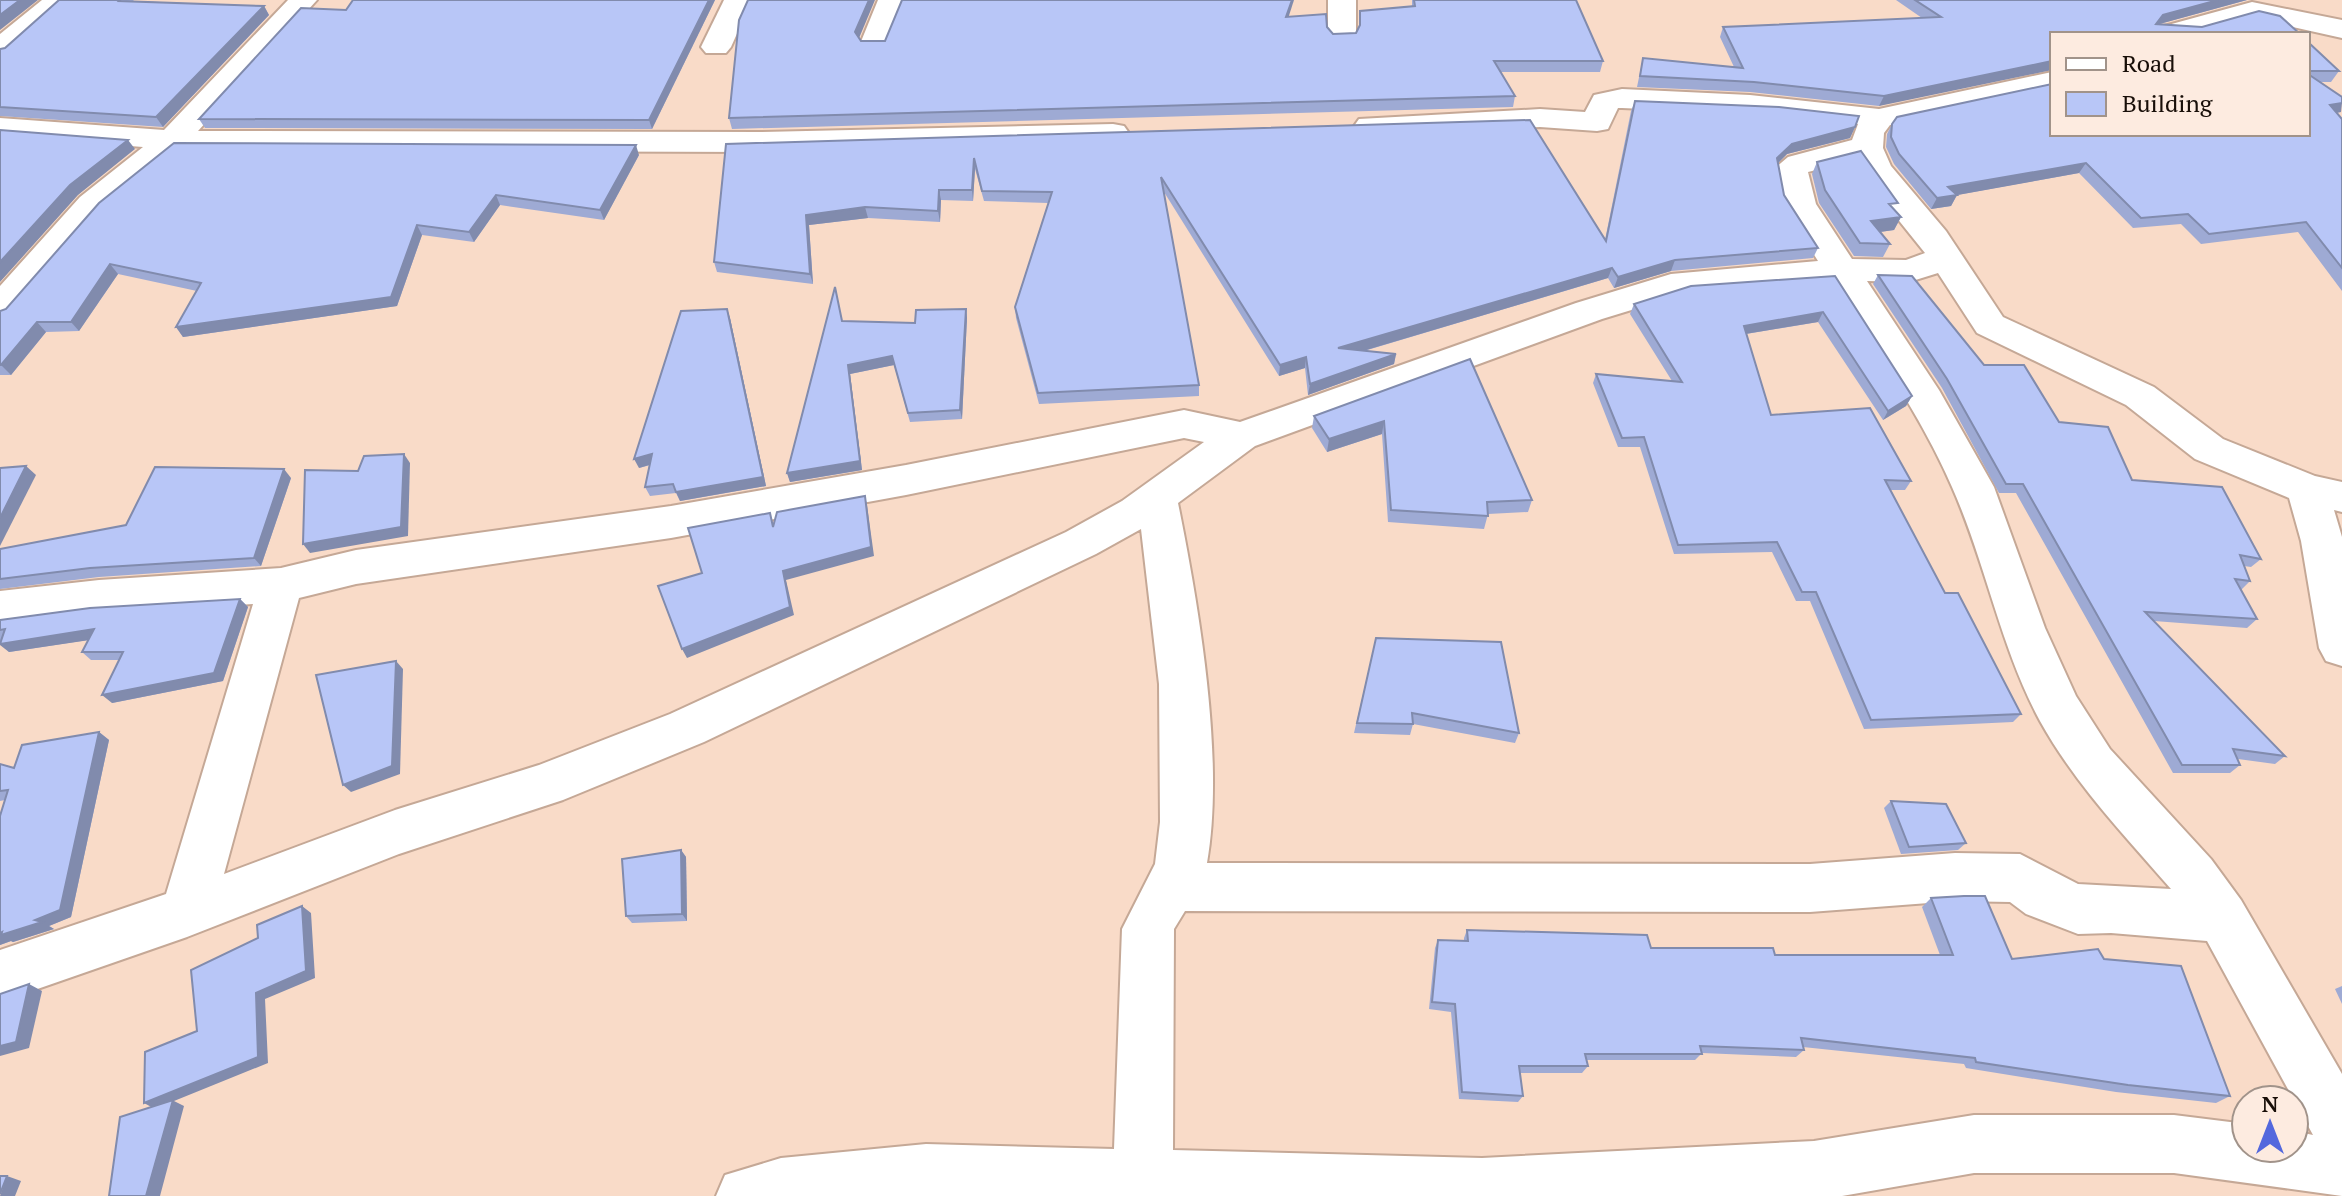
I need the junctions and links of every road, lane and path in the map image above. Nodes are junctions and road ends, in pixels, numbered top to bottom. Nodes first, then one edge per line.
1 (59, 0) edge
2 (303, 0) edge
3 (738, 0) edge
4 (892, 0) edge
5 (1342, 0) edge
6 (2242, 5) edge
7 (2342, 29) edge
8 (2173, 32) edge
9 (1342, 36) edge
10 (875, 44) edge
11 (716, 47) dead end
12 (0, 49) edge
13 (2050, 82) edge
14 (0, 127) edge
15 (1340, 127) edge
16 (1143, 132) edge
17 (1872, 132) junction
18 (172, 140) junction
19 (1943, 252) junction
20 (1844, 270) junction
21 (0, 309) edge
22 (1241, 436) junction
23 (2325, 493) edge
24 (1156, 497) junction
25 (281, 585) junction
26 (0, 609) edge
27 (2342, 648) edge
28 (1174, 887) junction
29 (187, 912) junction
30 (2222, 918) junction
31 (0, 976) edge
32 (2342, 1130) edge
33 (2342, 1171) edge
34 (1143, 1179) junction
35 (746, 1196) edge

1 - 12 street
2 - 18 street
3 - 11 street
4 - 10 street
5 - 9 street
6 - 7 street
6 - 8 street
13 - 17 street
14 - 18 street
15 - 17 street
16 - 18 street
17 - 19 street
17 - 20 street
18 - 21 street
19 - 20 street
19 - 23 street
20 - 22 street
20 - 30 street
22 - 24 street
22 - 25 street
23 - 27 street
24 - 28 street
24 - 29 street
25 - 26 street
25 - 29 street
28 - 30 street
28 - 34 street
29 - 31 street
30 - 32 street
33 - 34 street
34 - 35 street

